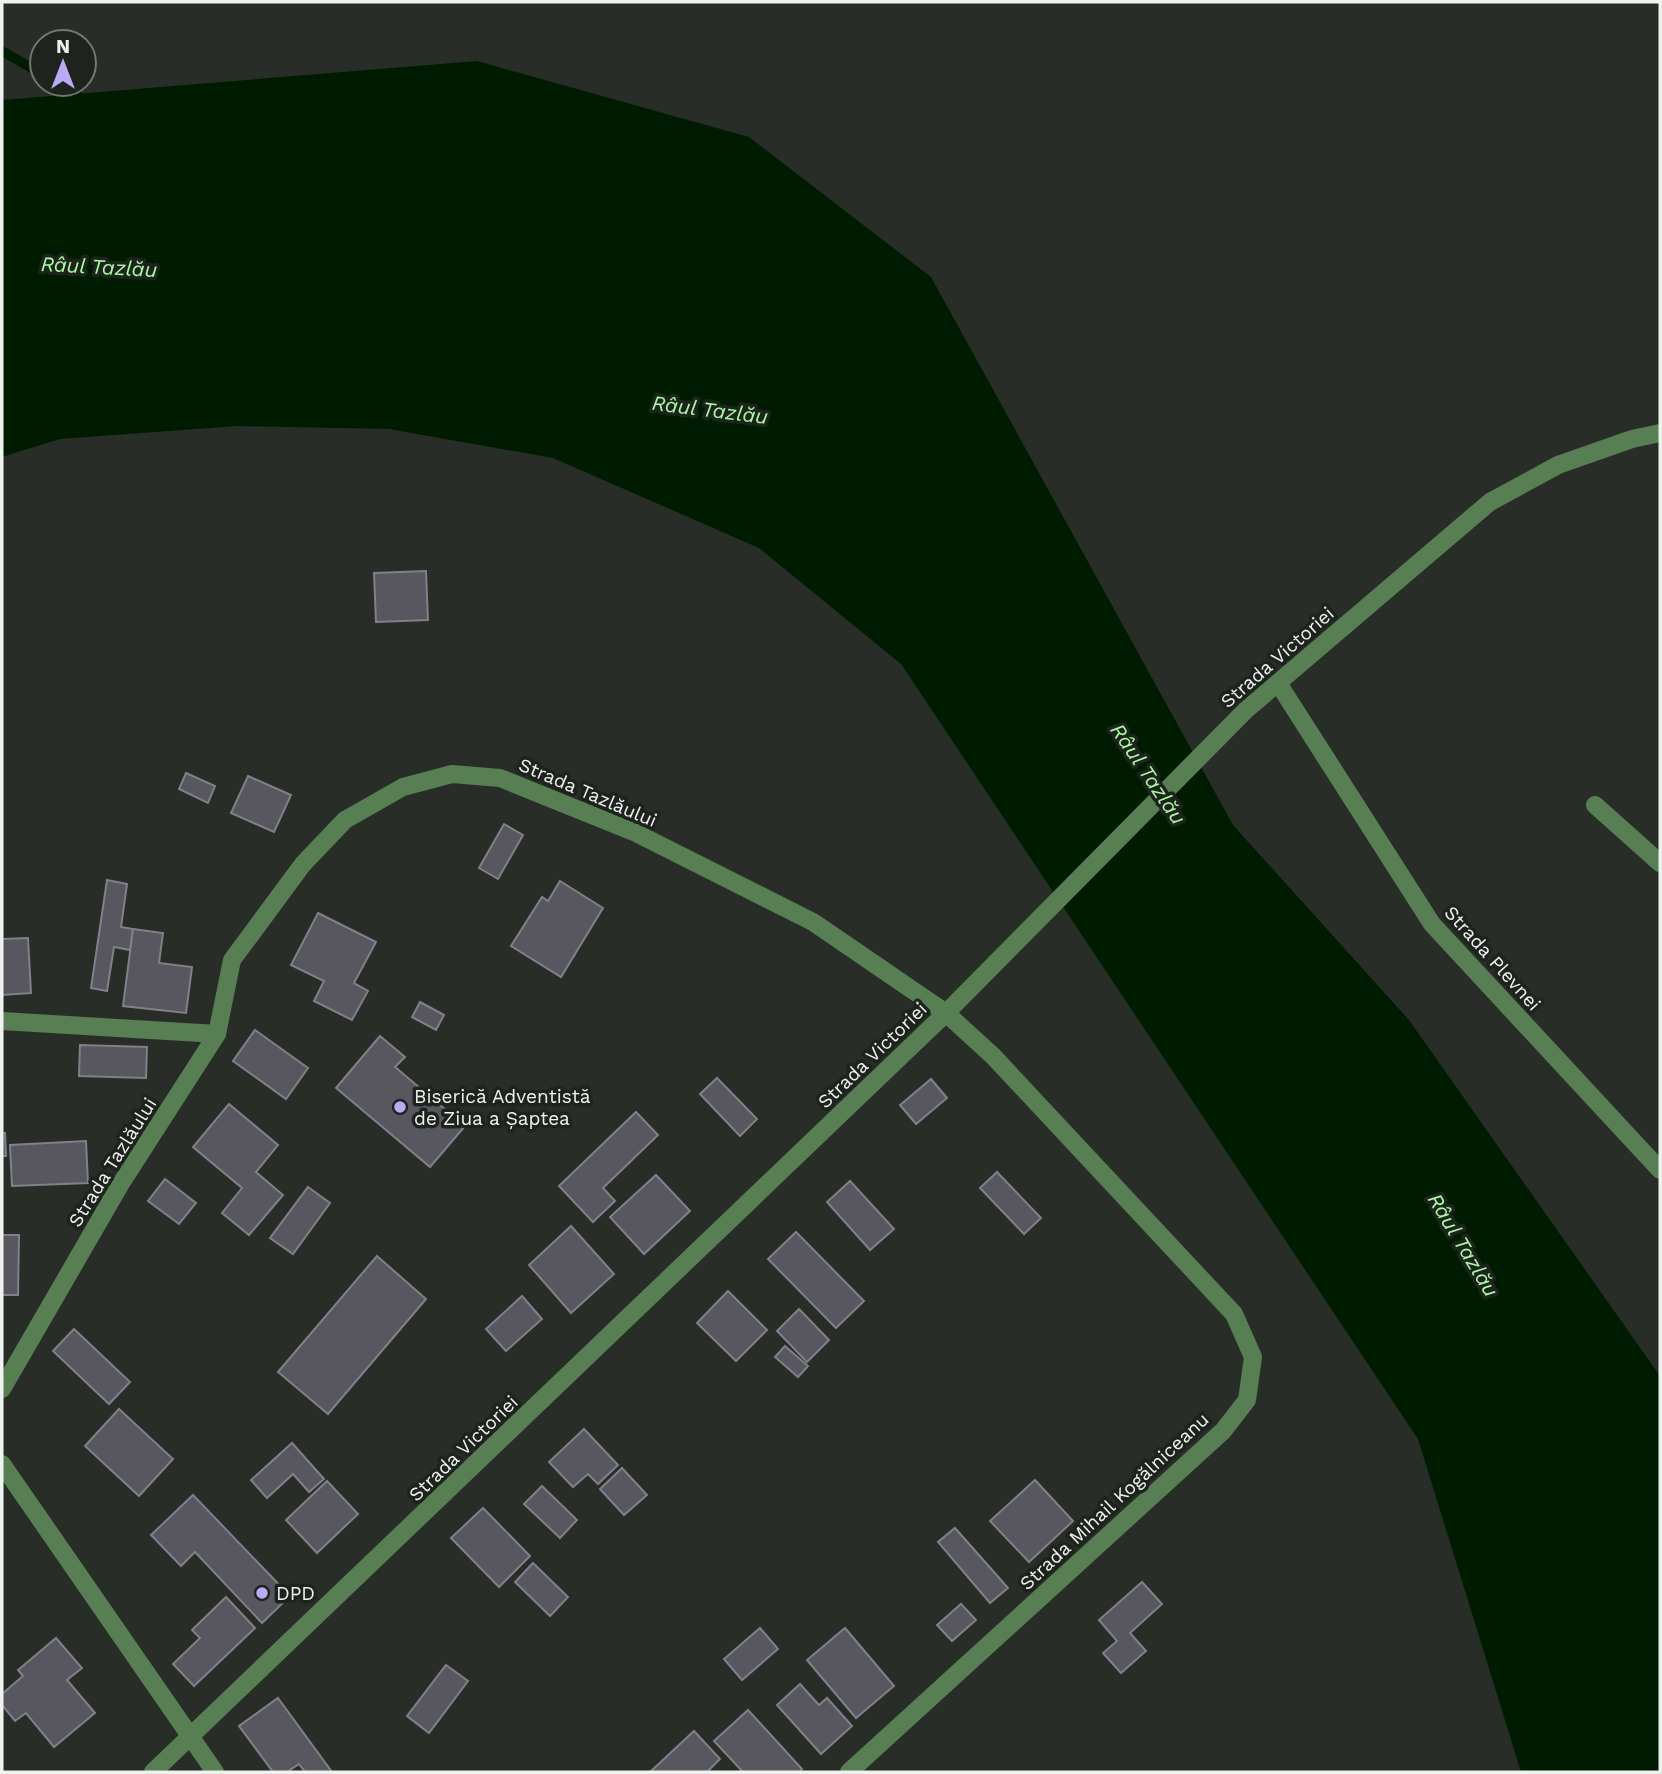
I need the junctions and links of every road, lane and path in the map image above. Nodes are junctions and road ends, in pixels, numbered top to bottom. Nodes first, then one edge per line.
1 (1660, 433) edge
2 (1278, 683) junction
3 (1595, 805) dead end
4 (1660, 863) edge
5 (946, 1013) junction
6 (2, 1021) edge
7 (217, 1034) junction
8 (1660, 1170) edge
9 (2, 1389) edge
10 (2, 1464) edge
11 (192, 1737) junction
12 (153, 1772) edge
13 (215, 1772) edge
14 (849, 1772) edge

1 - 2 street, Strada Victoriei
2 - 5 street, Strada Victoriei
2 - 8 street, Strada Plevnei
3 - 4 street
5 - 7 street, Strada Tazlăului
5 - 11 street, Strada Victoriei
5 - 14 street, Strada Mihail Kogălniceanu
6 - 7 street
7 - 9 street, Strada Tazlăului
10 - 11 street
11 - 12 street, Strada Victoriei
11 - 13 street

